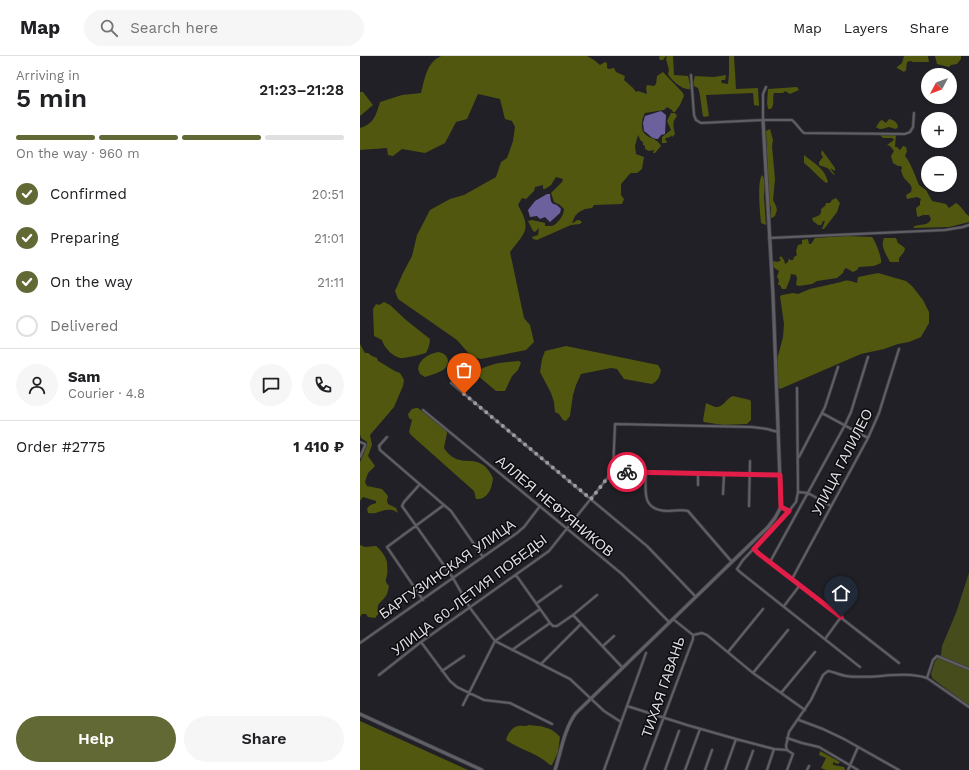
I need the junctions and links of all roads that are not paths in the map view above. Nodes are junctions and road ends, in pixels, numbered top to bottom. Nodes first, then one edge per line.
1 (691, 75) dead end
2 (766, 87) dead end
3 (914, 113) dead end
4 (763, 120) junction
5 (969, 225) edge
6 (769, 238) junction
7 (899, 349) dead end
8 (868, 357) dead end
9 (838, 367) dead end
10 (451, 383) dead end
11 (797, 388) dead end
12 (423, 410) dead end
13 (822, 413) junction
14 (845, 425) junction
15 (778, 432) junction
16 (387, 437) dead end
17 (868, 438) junction
18 (360, 442) edge
19 (360, 457) edge
20 (798, 458) junction
21 (750, 462) dead end
22 (613, 471) junction
23 (646, 473) junction
24 (698, 473) junction
25 (724, 474) junction
26 (749, 474) junction
27 (780, 475) junction
28 (420, 484) junction
29 (698, 485) dead end
30 (798, 492) junction
31 (808, 493) junction
32 (723, 494) dead end
33 (591, 499) junction
34 (444, 505) junction
35 (540, 506) junction
36 (749, 506) dead end
37 (831, 506) junction
38 (781, 507) junction
39 (789, 511) junction
40 (416, 525) junction
41 (568, 528) junction
42 (754, 549) junction
43 (483, 557) junction
44 (732, 562) junction
45 (770, 562) junction
46 (516, 575) junction
47 (453, 578) junction
48 (792, 579) junction
49 (800, 585) junction
50 (561, 586) dead end
51 (597, 595) dead end
52 (696, 597) junction
53 (423, 600) junction
54 (537, 603) junction
55 (783, 607) junction
56 (470, 608) junction
57 (540, 609) junction
58 (763, 609) dead end
59 (573, 615) junction
60 (841, 617) junction
61 (673, 619) junction
62 (670, 622) junction
63 (550, 623) junction
64 (581, 624) junction
65 (788, 630) dead end
66 (693, 635) junction
67 (614, 636) dead end
68 (825, 639) junction
69 (495, 641) junction
70 (421, 642) junction
71 (360, 643) edge
72 (603, 646) junction
73 (511, 650) junction
74 (728, 652) junction
75 (815, 652) dead end
76 (646, 653) dead end
77 (464, 656) dead end
78 (899, 663) dead end
79 (541, 665) junction
80 (622, 667) junction
81 (860, 667) dead end
82 (969, 669) edge
83 (442, 671) junction
84 (753, 673) junction
85 (378, 675) dead end
86 (927, 678) junction
87 (469, 693) junction
88 (781, 693) junction
89 (590, 699) junction
90 (463, 705) dead end
91 (627, 706) junction
92 (969, 707) edge
93 (805, 710) junction
94 (360, 714) edge
95 (664, 717) junction
96 (798, 720) junction
97 (620, 722) junction
98 (552, 724) dead end
99 (700, 729) junction
100 (679, 731) dead end
101 (787, 738) junction
102 (736, 739) junction
103 (858, 747) junction
104 (774, 749) junction
105 (712, 750) dead end
106 (788, 750) junction
107 (753, 751) dead end
108 (850, 765) junction
109 (809, 766) dead end
110 (482, 770) edge
111 (555, 770) edge
112 (604, 770) edge
113 (644, 770) edge
114 (665, 770) edge
115 (685, 770) edge
116 (705, 770) edge
117 (725, 770) edge
118 (746, 770) edge
119 (767, 770) edge
120 (787, 770) edge
121 (807, 770) edge
122 (848, 770) edge
123 (858, 770) edge
124 (900, 770) edge

1 - 4 street
2 - 4 street
3 - 4 street
4 - 6 street
5 - 6 street
6 - 15 street
7 - 17 street, УЛИЦА ГАЛИЛЕО
8 - 14 street
9 - 13 street
10 - 33 street
11 - 20 street
12 - 35 street, АЛЛЕЯ НЕФТЯНИКОВ
13 - 14 street
13 - 20 street
14 - 17 street
14 - 31 street
15 - 22 street
15 - 27 street
16 - 28 street
17 - 37 street, УЛИЦА ГАЛИЛЕО
18 - 19 street
20 - 30 street
21 - 26 street
22 - 23 street
22 - 33 street, УЛИЦА 60-ЛЕТИЯ ПОБЕДЫ
23 - 24 street
23 - 44 street
24 - 25 street
24 - 29 street
25 - 26 street
25 - 32 street
26 - 27 street
26 - 36 street
27 - 38 street
28 - 34 street
28 - 40 street
30 - 31 street
30 - 39 street
31 - 37 street
31 - 45 street
33 - 41 street, УЛИЦА 60-ЛЕТИЯ ПОБЕДЫ
33 - 52 street
34 - 40 street
34 - 43 street
35 - 41 street, АЛЛЕЯ НЕФТЯНИКОВ
35 - 43 street, БАРГУЗИНСКАЯ УЛИЦА
37 - 48 street, УЛИЦА ГАЛИЛЕО
38 - 39 street
38 - 44 street
39 - 42 street
40 - 47 street
40 - 53 street
41 - 46 street, УЛИЦА 60-ЛЕТИЯ ПОБЕДЫ
41 - 62 street, АЛЛЕЯ НЕФТЯНИКОВ
42 - 45 street
42 - 55 street
43 - 47 street, БАРГУЗИНСКАЯ УЛИЦА
44 - 52 street
45 - 48 street
46 - 54 street
46 - 56 street, УЛИЦА 60-ЛЕТИЯ ПОБЕДЫ
47 - 53 street, БАРГУЗИНСКАЯ УЛИЦА
47 - 56 street
48 - 49 street
49 - 55 street
49 - 60 street
50 - 54 street
51 - 59 street
52 - 61 street
53 - 71 street, БАРГУЗИНСКАЯ УЛИЦА
54 - 57 street
55 - 68 street
56 - 69 street
56 - 70 street, УЛИЦА 60-ЛЕТИЯ ПОБЕДЫ
57 - 63 street
57 - 69 street
58 - 74 street
59 - 63 street
59 - 64 street
60 - 68 street
60 - 78 street
61 - 62 street
61 - 66 street, ТИХАЯ ГАВАНЬ
62 - 80 street
63 - 73 street
64 - 72 street
64 - 79 street
65 - 84 street
66 - 74 street
66 - 95 street, ТИХАЯ ГАВАНЬ
67 - 72 street
68 - 81 street
69 - 73 street
69 - 87 street
70 - 83 street
70 - 85 street, УЛИЦА 60-ЛЕТИЯ ПОБЕДЫ
72 - 80 street
73 - 79 street
74 - 84 street
75 - 88 street
76 - 91 street
77 - 83 street
79 - 89 street
80 - 89 street
82 - 86 street
83 - 87 street
84 - 88 street
86 - 92 street
86 - 93 street
87 - 90 street
87 - 98 street
88 - 93 street
89 - 97 street
89 - 111 street
91 - 95 street
91 - 97 street
93 - 96 street
94 - 110 street
95 - 99 street
95 - 113 street, ТИХАЯ ГАВАНЬ
96 - 101 street
96 - 103 street
97 - 112 street
99 - 102 street
99 - 115 street
100 - 114 street
101 - 106 street
101 - 108 street
102 - 104 street
102 - 117 street
103 - 108 street
103 - 124 street
104 - 106 street
104 - 119 street
105 - 116 street
106 - 120 street
107 - 118 street
108 - 122 street
108 - 123 street
109 - 121 street

